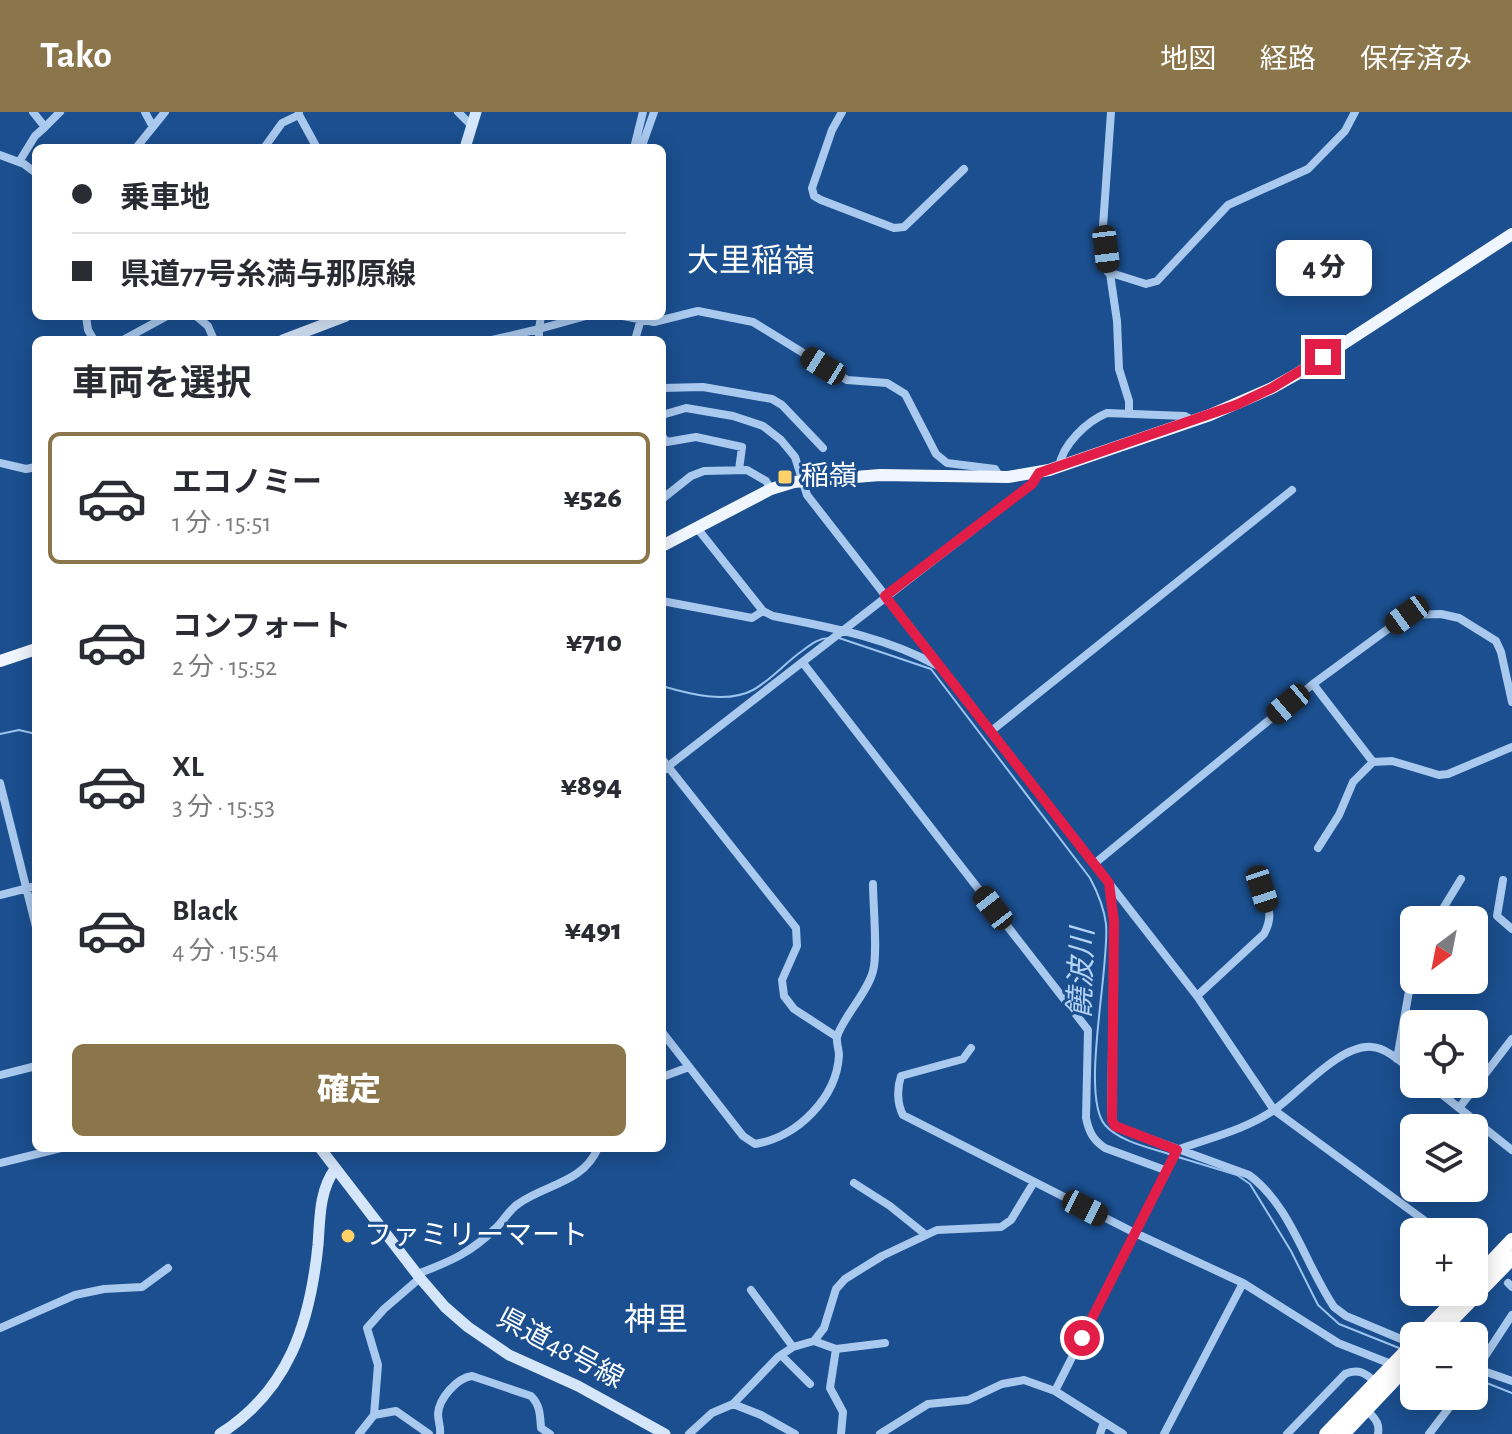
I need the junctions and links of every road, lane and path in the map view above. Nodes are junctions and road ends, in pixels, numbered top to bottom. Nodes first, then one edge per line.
1 (33, 112) edge
2 (60, 112) edge
3 (145, 112) edge
4 (165, 112) edge
5 (458, 112) edge
6 (476, 112) edge
7 (642, 112) edge
8 (654, 112) edge
9 (842, 112) edge
10 (1111, 112) edge
11 (1355, 112) edge
12 (299, 113) edge
13 (472, 126) junction
14 (45, 127) junction
15 (153, 127) junction
16 (140, 144) edge
17 (267, 144) edge
18 (315, 144) edge
19 (466, 144) edge
20 (635, 144) edge
21 (643, 144) edge
22 (0, 155) edge
23 (19, 162) junction
24 (964, 169) dead end
25 (32, 170) edge
26 (1512, 234) edge
27 (1108, 272) junction
28 (666, 319) edge
29 (160, 320) edge
30 (201, 320) edge
31 (339, 320) edge
32 (540, 320) edge
33 (572, 320) edge
34 (539, 329) junction
35 (130, 336) edge
36 (212, 336) edge
37 (309, 336) edge
38 (509, 336) edge
39 (539, 336) edge
40 (666, 388) edge
41 (1129, 413) junction
42 (666, 414) edge
43 (1194, 421) junction
44 (666, 441) edge
45 (823, 448) dead end
46 (0, 463) edge
47 (32, 467) edge
48 (1059, 467) junction
49 (739, 470) junction
50 (1039, 473) junction
51 (1000, 477) junction
52 (802, 480) junction
53 (771, 489) junction
54 (1292, 490) dead end
55 (666, 496) edge
56 (697, 528) junction
57 (666, 544) edge
58 (885, 596) junction
59 (666, 602) edge
60 (763, 611) junction
61 (843, 630) junction
62 (32, 650) edge
63 (0, 661) edge
64 (803, 663) junction
65 (940, 667) junction
66 (1313, 684) junction
67 (1512, 702) edge
68 (990, 732) junction
69 (1512, 747) edge
70 (1373, 762) junction
71 (666, 764) edge
72 (666, 767) edge
73 (0, 783) edge
74 (1318, 848) dead end
75 (1094, 864) junction
76 (1461, 879) dead end
77 (1503, 880) dead end
78 (1109, 883) junction
79 (873, 884) dead end
80 (31, 888) edge
81 (1262, 889) dead end
82 (0, 895) edge
83 (1445, 906) edge
84 (1512, 929) edge
85 (1409, 994) edge
86 (1197, 996) junction
87 (666, 1037) edge
88 (837, 1037) junction
89 (1512, 1039) edge
90 (971, 1048) dead end
91 (1397, 1059) junction
92 (1400, 1061) edge
93 (32, 1067) edge
94 (689, 1067) junction
95 (0, 1075) edge
96 (666, 1076) edge
97 (1446, 1098) edge
98 (1459, 1108) junction
99 (1274, 1110) junction
100 (1177, 1150) junction
101 (1512, 1150) edge
102 (45, 1152) edge
103 (323, 1152) edge
104 (596, 1152) edge
105 (0, 1163) edge
106 (335, 1169) junction
107 (1165, 1170) junction
108 (1034, 1182) junction
109 (854, 1183) dead end
110 (1421, 1218) edge
111 (1135, 1233) junction
112 (926, 1235) junction
113 (1512, 1240) edge
114 (1512, 1258) edge
115 (1488, 1265) edge
116 (168, 1268) dead end
117 (418, 1276) junction
118 (1243, 1283) junction
119 (751, 1290) dead end
120 (1449, 1306) edge
121 (1512, 1315) edge
122 (1434, 1322) edge
123 (1450, 1322) edge
124 (0, 1328) edge
125 (1400, 1338) edge
126 (814, 1341) junction
127 (885, 1343) dead end
128 (793, 1347) junction
129 (836, 1349) junction
130 (1488, 1351) edge
131 (781, 1355) junction
132 (1400, 1372) edge
133 (1400, 1372) edge
134 (1400, 1373) edge
135 (1488, 1374) edge
136 (1512, 1381) edge
137 (1376, 1383) junction
138 (810, 1384) dead end
139 (1055, 1391) junction
140 (733, 1404) junction
141 (1367, 1410) junction
142 (1447, 1410) edge
143 (374, 1415) junction
144 (1104, 1422) junction
145 (792, 1433) edge
146 (220, 1434) edge
147 (359, 1434) edge
148 (429, 1434) edge
149 (440, 1434) edge
150 (550, 1434) edge
151 (665, 1434) edge
152 (689, 1434) edge
153 (841, 1434) edge
154 (880, 1434) edge
155 (1100, 1434) edge
156 (1123, 1434) edge
157 (1164, 1434) edge
158 (1287, 1434) edge
159 (1326, 1434) edge
160 (1343, 1434) edge
161 (1378, 1434) edge
162 (1429, 1434) edge

1 - 14 street
2 - 14 street
3 - 15 street
4 - 15 street
5 - 13 street
6 - 13 main road
7 - 20 street
8 - 21 street
9 - 24 street
10 - 27 street
11 - 27 street
12 - 17 street
12 - 18 street
13 - 19 main road
14 - 23 street
15 - 16 street
22 - 23 street
23 - 25 street
26 - 43 main road
27 - 41 street
28 - 51 street
29 - 35 street
30 - 36 street
31 - 37 main road
32 - 34 street
33 - 34 street
34 - 38 street
34 - 39 street
40 - 45 street
41 - 43 street
41 - 48 street
42 - 52 street
43 - 48 main road
44 - 49 street
46 - 47 street
48 - 50 main road
49 - 53 street
49 - 55 street
50 - 51 main road
50 - 58 street
51 - 52 main road
52 - 53 main road
52 - 58 street
53 - 56 main road
54 - 68 street
56 - 57 main road
56 - 60 street
58 - 61 street
58 - 65 street
59 - 60 street
60 - 61 street
61 - 64 street
61 - 65 street
62 - 63 main road
64 - 71 street
64 - 107 street
65 - 68 street
66 - 67 street
66 - 70 street
66 - 75 street
68 - 75 street
69 - 70 street
70 - 74 street
72 - 88 street
73 - 80 street
75 - 78 street
76 - 83 street
77 - 84 street
78 - 86 street
78 - 100 street
79 - 88 street
80 - 82 street
81 - 86 street
85 - 91 street
86 - 99 street
87 - 94 street
88 - 94 street
89 - 98 street
90 - 108 street
91 - 92 street
91 - 99 street
93 - 95 street
94 - 96 street
97 - 98 street
98 - 101 street
99 - 100 street
99 - 110 street
100 - 107 street
100 - 125 street
102 - 105 street
103 - 106 main road, 県道48号線
104 - 117 street
106 - 117 main road, 県道48号線
106 - 146 main road
107 - 111 street
108 - 111 street
108 - 112 street
109 - 112 street
111 - 118 street
111 - 139 street
112 - 126 street
113 - 115 highway
114 - 123 highway
116 - 124 street
117 - 143 street
117 - 151 main road, 県道48号線
118 - 132 street
118 - 157 street
119 - 128 street
120 - 122 highway
121 - 130 street
126 - 128 street
126 - 129 street
127 - 129 street
128 - 131 street
129 - 153 street
131 - 138 street
131 - 140 street
133 - 137 highway
134 - 141 highway
135 - 136 street
137 - 158 street
137 - 159 highway
139 - 144 street
139 - 154 street
140 - 145 street
140 - 152 street
141 - 160 highway
141 - 161 street
142 - 162 street
143 - 147 street
143 - 148 street
144 - 155 street
144 - 156 street
149 - 150 street

